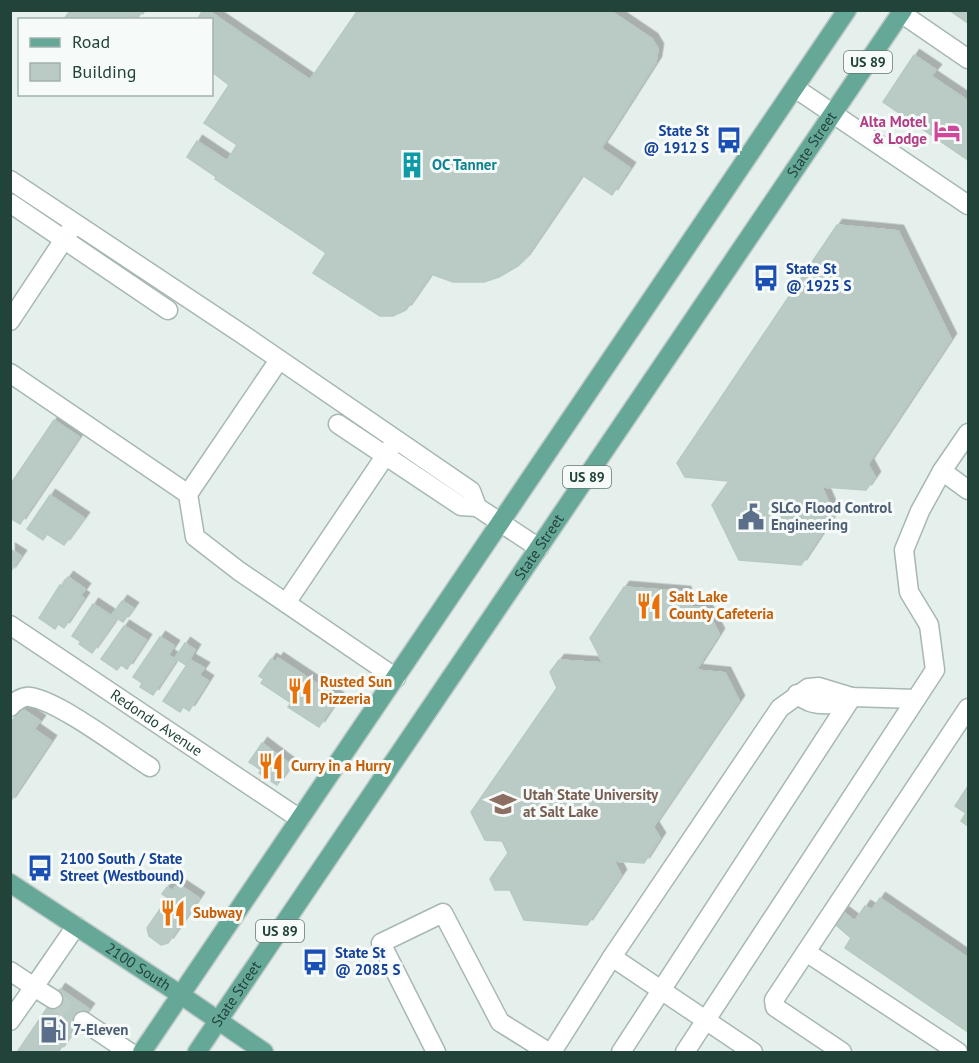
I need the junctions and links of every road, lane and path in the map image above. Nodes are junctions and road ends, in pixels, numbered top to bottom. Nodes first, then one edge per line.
1 (847, 10) edge
2 (902, 12) edge
3 (969, 58) edge
4 (795, 88) junction
5 (833, 114) junction
6 (10, 180) edge
7 (10, 203) edge
8 (969, 205) edge
9 (75, 223) junction
10 (64, 239) junction
11 (168, 310) dead end
12 (10, 321) edge
13 (279, 360) junction
14 (10, 373) edge
15 (338, 424) dead end
16 (969, 433) edge
17 (391, 448) junction
18 (942, 471) junction
19 (969, 490) edge
20 (188, 494) junction
21 (501, 522) junction
22 (539, 548) junction
23 (286, 603) junction
24 (14, 633) edge
25 (396, 678) junction
26 (845, 696) junction
27 (916, 699) junction
28 (10, 707) edge
29 (969, 708) edge
30 (150, 767) dead end
31 (300, 819) junction
32 (12, 889) edge
33 (76, 926) junction
34 (806, 952) junction
35 (612, 957) junction
36 (10, 971) edge
37 (34, 987) junction
38 (661, 991) junction
39 (181, 995) junction
40 (53, 999) tunnel mouth
41 (10, 1021) edge
42 (83, 1021) tunnel mouth
43 (706, 1021) junction
44 (219, 1022) junction
45 (129, 1053) edge
46 (142, 1053) edge
47 (197, 1053) edge
48 (264, 1053) edge
49 (436, 1053) edge
50 (550, 1053) edge
51 (621, 1053) edge
52 (685, 1053) edge
53 (753, 1053) edge
54 (842, 1053) edge
55 (958, 1053) edge

1 - 4 main road, US 89
2 - 3 street
2 - 5 main road, State Street / US 89
4 - 5 street
4 - 21 main road, US 89
5 - 8 street
5 - 22 main road, State Street / US 89
6 - 9 street
7 - 10 street
9 - 10 street
9 - 13 street
10 - 11 street
10 - 12 street
13 - 17 street
13 - 20 street
14 - 20 street
15 - 17 street
16 - 18 street
17 - 21 street
17 - 23 street
18 - 19 street
18 - 27 street
20 - 23 street
21 - 22 street
21 - 25 main road, US 89
22 - 44 main road, State Street / US 89
23 - 25 street
24 - 31 street, Redondo Avenue
25 - 31 main road, US 89
26 - 27 street
26 - 35 street
26 - 38 street
27 - 43 street
28 - 30 street
29 - 34 street
31 - 39 main road, US 89
32 - 33 main road, 2100 South
33 - 37 street
33 - 39 main road, 2100 South
34 - 54 street
34 - 55 street
35 - 38 street
35 - 50 street
36 - 37 street
37 - 40 street
37 - 41 street
38 - 43 street
38 - 51 street
39 - 44 main road, 2100 South
39 - 46 main road, US 89
42 - 45 street
43 - 52 street
43 - 53 street
44 - 47 main road, State Street / US 89
44 - 48 main road, 2100 South
49 - 50 street

